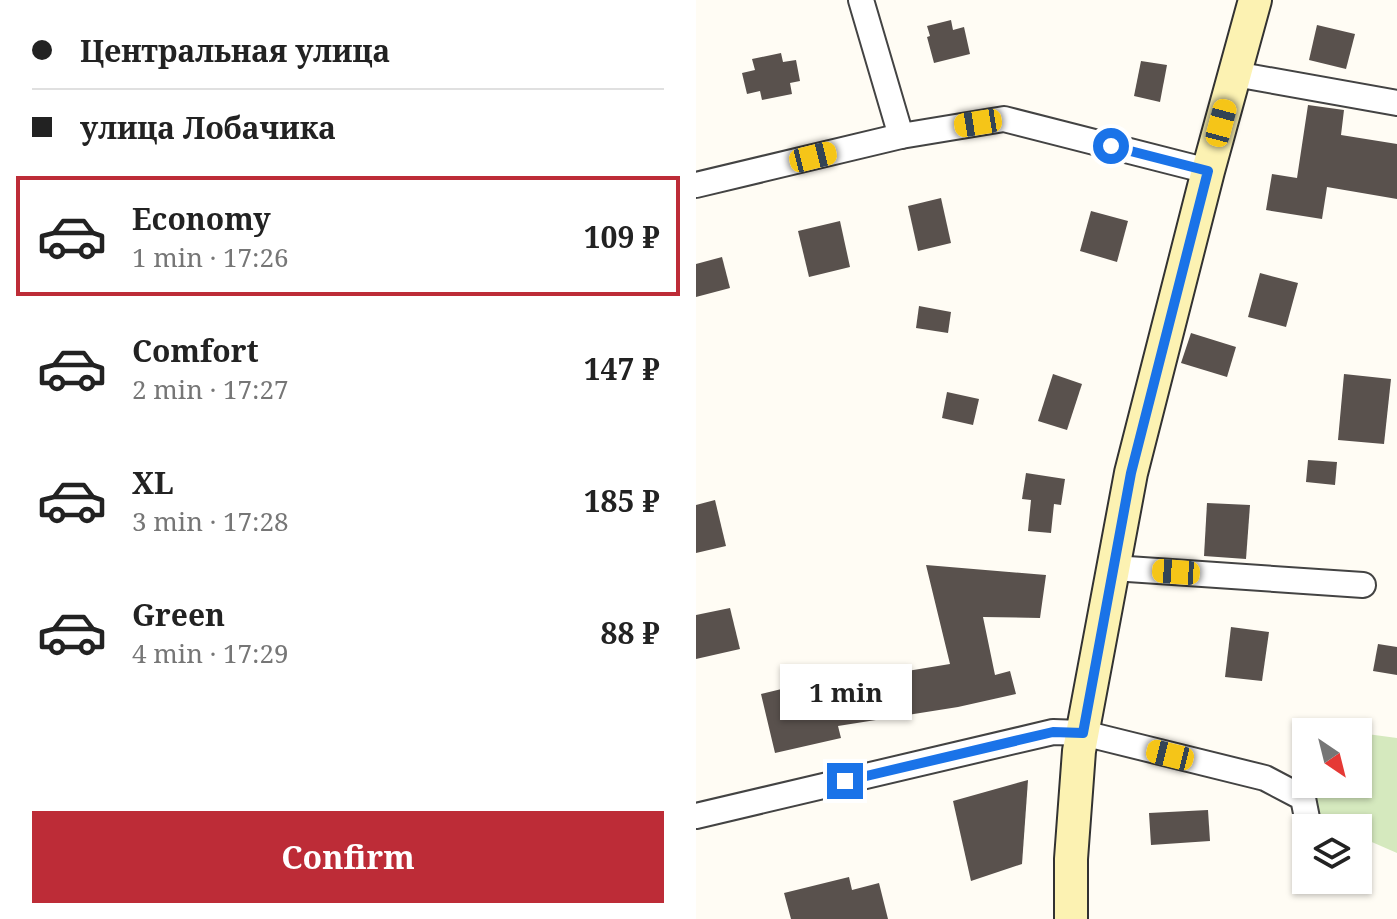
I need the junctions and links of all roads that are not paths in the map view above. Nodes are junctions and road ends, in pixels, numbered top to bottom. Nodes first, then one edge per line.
1 (861, 0) edge
2 (1255, 0) edge
3 (1235, 74) junction
4 (1397, 103) edge
5 (901, 136) junction
6 (1208, 171) junction
7 (696, 185) edge
8 (1113, 568) junction
9 (1363, 585) dead end
10 (1083, 733) junction
11 (1292, 777) edge
12 (1265, 778) junction
13 (1306, 814) edge
14 (696, 816) edge
15 (1071, 919) edge

1 - 5 street
2 - 3 street
3 - 4 street
3 - 6 street
5 - 6 street
5 - 7 street
6 - 8 street
8 - 9 street
8 - 10 street
10 - 12 street
10 - 14 street
10 - 15 street
11 - 12 street
12 - 13 street

